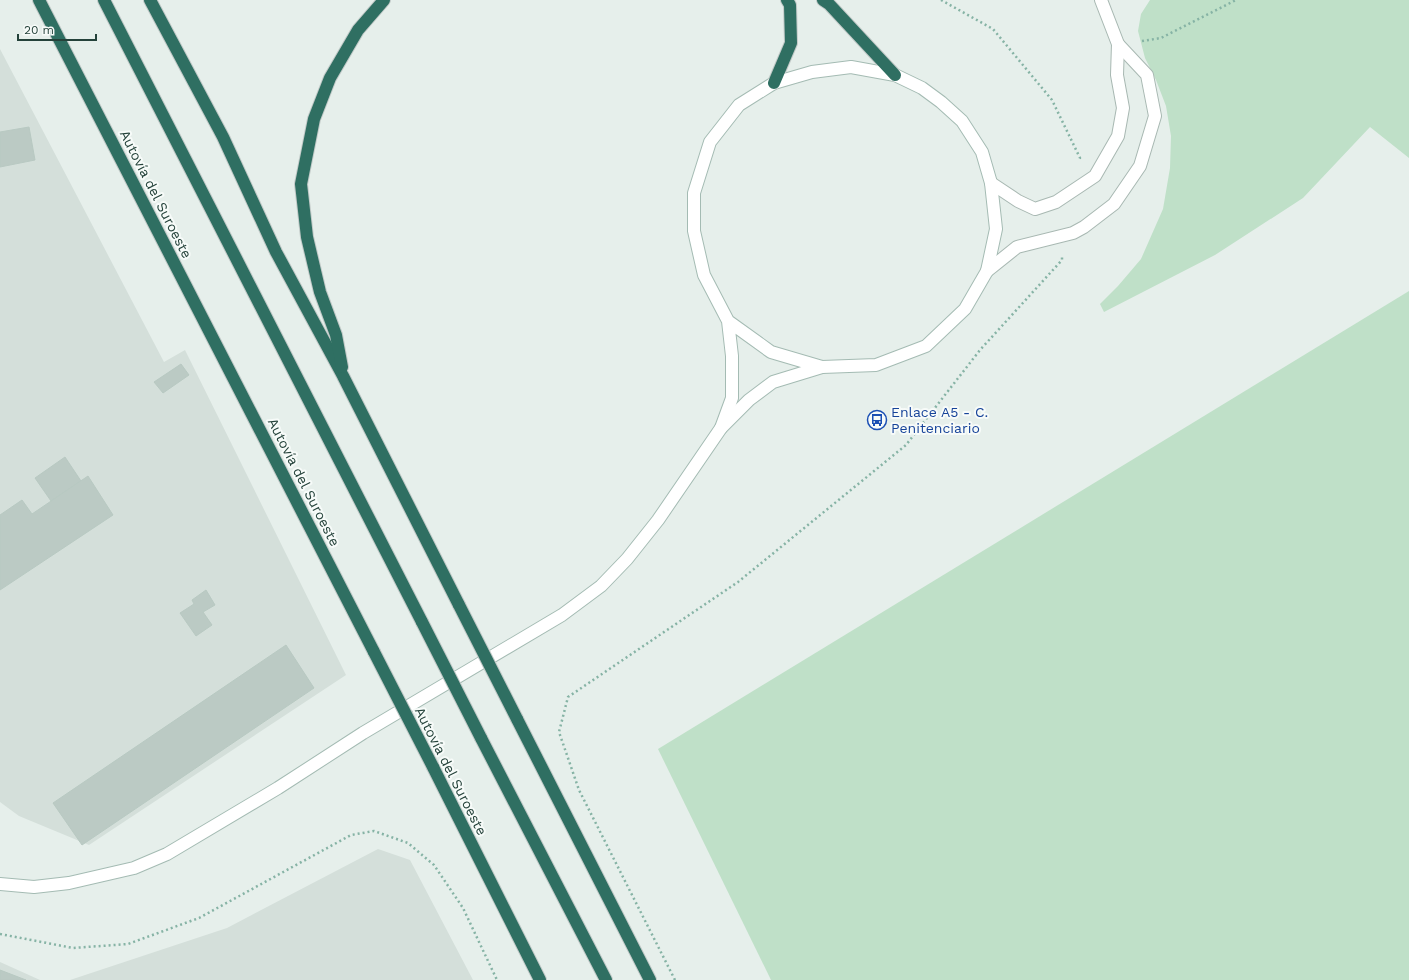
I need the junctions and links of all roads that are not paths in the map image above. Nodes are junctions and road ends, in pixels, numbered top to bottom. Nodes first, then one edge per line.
1 (38, 0) edge
2 (104, 0) edge
3 (150, 0) edge
4 (384, 0) edge
5 (786, 0) edge
6 (823, 0) edge
7 (1101, 0) edge
8 (1118, 44) junction
9 (895, 75) junction
10 (774, 83) junction
11 (991, 183) junction
12 (987, 270) junction
13 (728, 321) junction
14 (822, 367) junction
15 (343, 376) junction
16 (721, 428) junction
17 (0, 884) edge
18 (540, 980) edge
19 (606, 980) edge
20 (650, 980) edge

1 - 18 highway, Autovía del Suroeste, bridge
2 - 19 highway, bridge
3 - 15 highway
4 - 15 highway
5 - 10 highway
6 - 9 highway
7 - 8 street
8 - 11 street
8 - 12 street
9 - 10 street
9 - 11 street
10 - 13 street
11 - 12 street
12 - 14 street
13 - 14 street
13 - 16 street
14 - 16 street
15 - 20 highway, bridge
16 - 17 street

